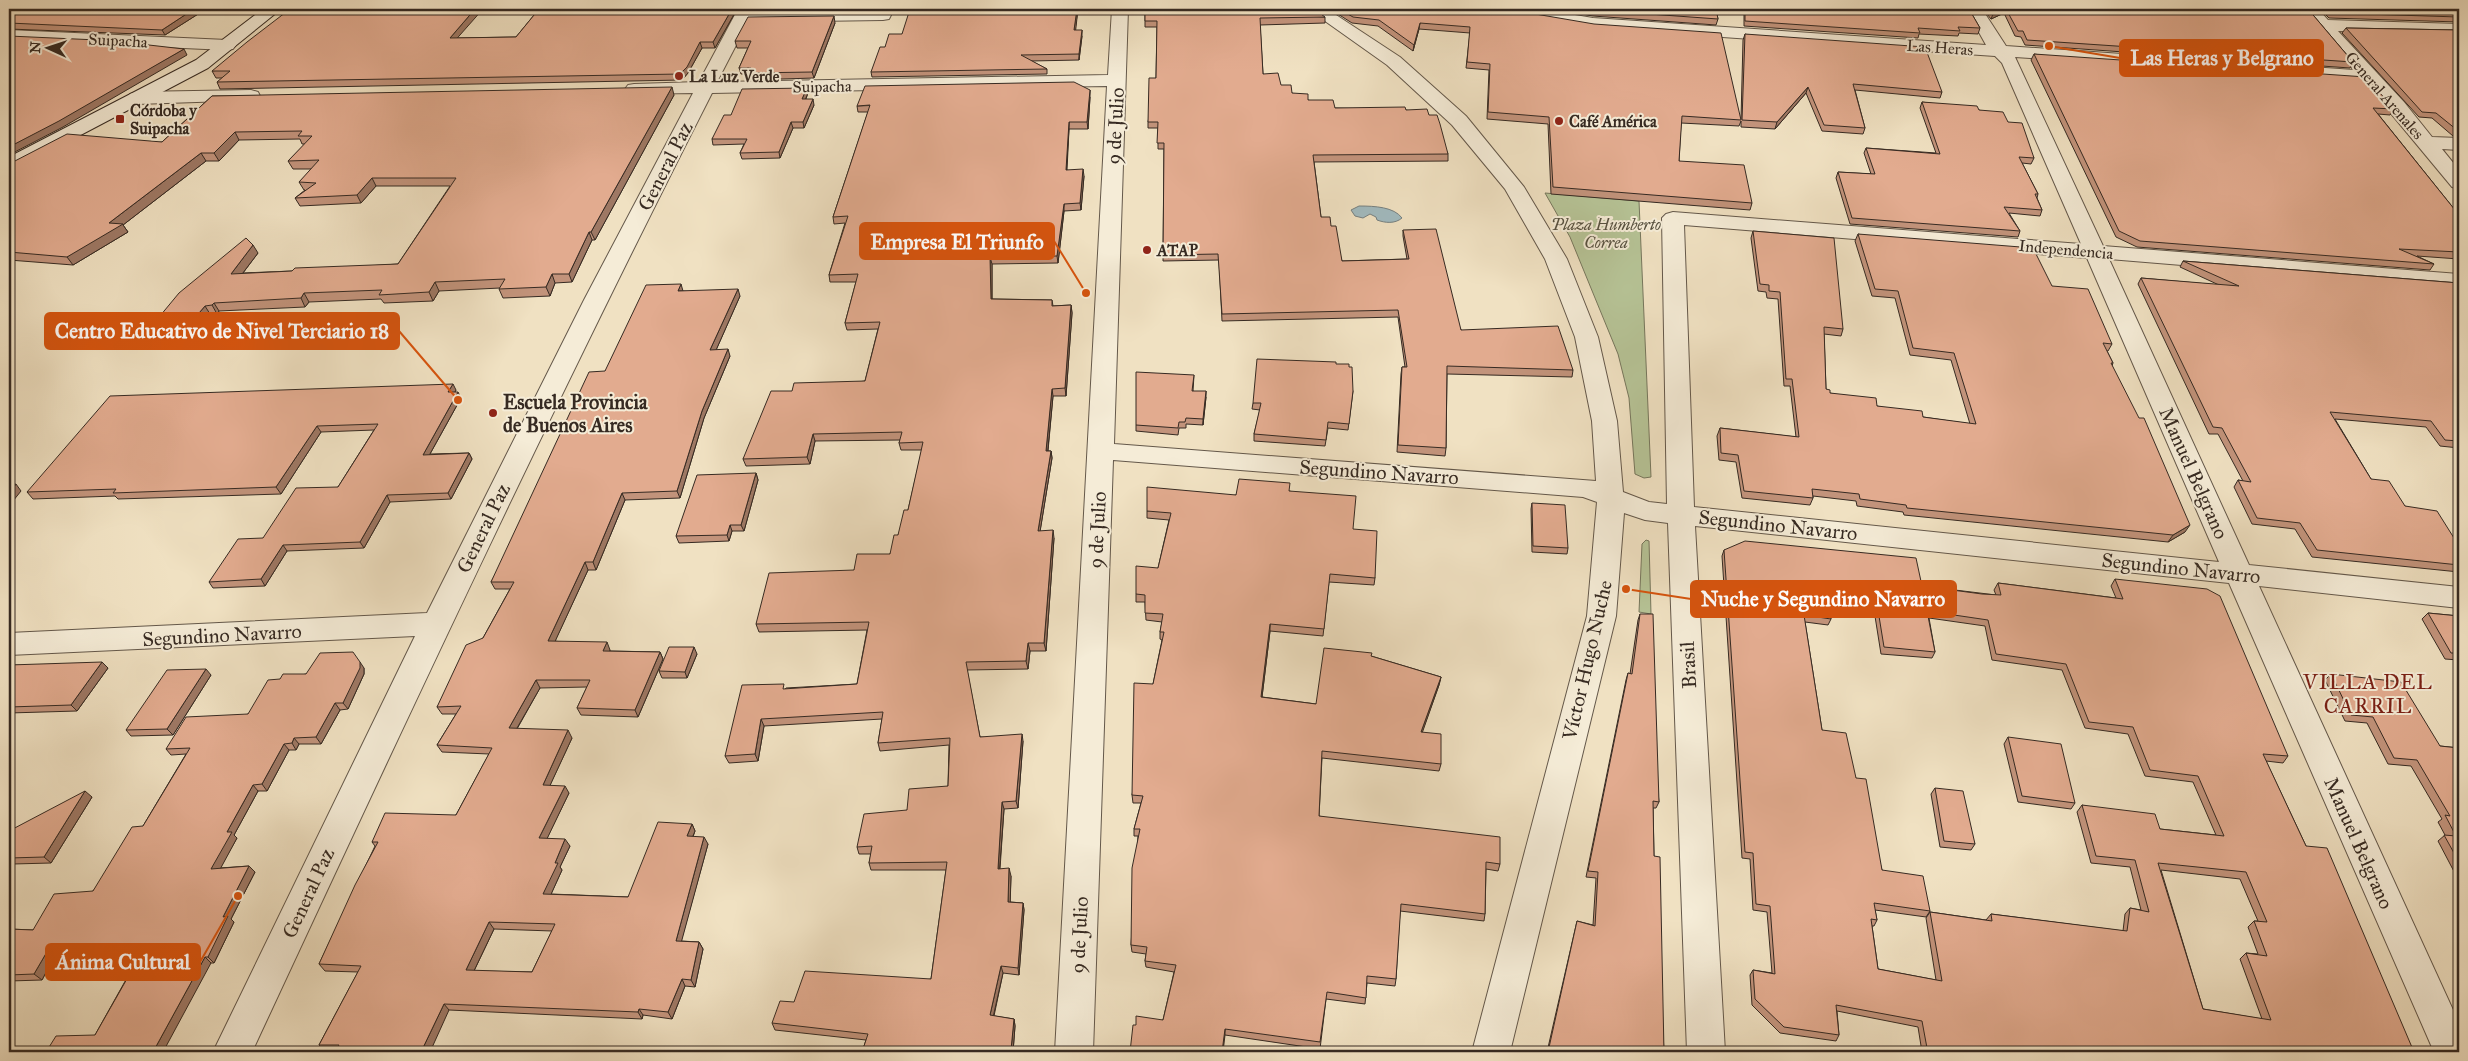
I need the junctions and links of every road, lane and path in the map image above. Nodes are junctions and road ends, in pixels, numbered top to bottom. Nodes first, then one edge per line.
1 (273, 9) edge
2 (1120, 9) edge
3 (1316, 9) edge
4 (1511, 9) edge
5 (1974, 9) edge
6 (2309, 9) edge
7 (743, 13) edge
8 (883, 15) dead end
9 (2323, 24) junction
10 (2459, 30) edge
11 (9, 36) edge
12 (227, 45) junction
13 (2001, 51) junction
14 (2370, 76) junction
15 (1117, 80) junction
16 (705, 88) junction
17 (615, 89) edge
18 (267, 96) edge
19 (138, 98) junction
20 (2427, 143) junction
21 (2459, 144) edge
22 (9, 165) edge
23 (2459, 182) edge
24 (1673, 218) joint
25 (2095, 252) junction
26 (2459, 281) edge
27 (1100, 451) junction
28 (1610, 497) junction
29 (1681, 514) junction
30 (2239, 574) junction
31 (2459, 597) edge
32 (436, 624) junction
33 (9, 644) edge
34 (232, 1052) edge
35 (1074, 1052) edge
36 (1491, 1052) edge
37 (1706, 1052) edge
38 (2453, 1052) edge

1 - 12 street
2 - 15 street, 9 de Julio
3 - 28 street, Víctor Hugo Nuche
4 - 13 street, Las Heras
5 - 13 street, Manuel Belgrano
6 - 9 street, General Arenales
7 - 8 street
7 - 16 street, General Paz
9 - 10 street
9 - 14 street, General Arenales
11 - 12 street, Suipacha
12 - 19 street
13 - 14 street, Las Heras
13 - 25 street, Manuel Belgrano
14 - 20 street, General Arenales
15 - 16 street, Suipacha
15 - 27 street, 9 de Julio
16 - 17 street, Suipacha
16 - 32 street, General Paz
18 - 19 street
19 - 22 street
20 - 21 street
20 - 23 street, General Arenales
24 - 25 street, Independencia
24 - 29 street, Brasil
25 - 26 street, Independencia
25 - 30 street, Manuel Belgrano
27 - 28 street, Segundino Navarro
27 - 35 street, 9 de Julio
28 - 29 street, Segundino Navarro
28 - 36 street, Víctor Hugo Nuche
29 - 30 street, Segundino Navarro
29 - 37 street, Brasil
30 - 31 street, Segundino Navarro
30 - 38 street, Manuel Belgrano
32 - 33 street, Segundino Navarro
32 - 34 street, General Paz

